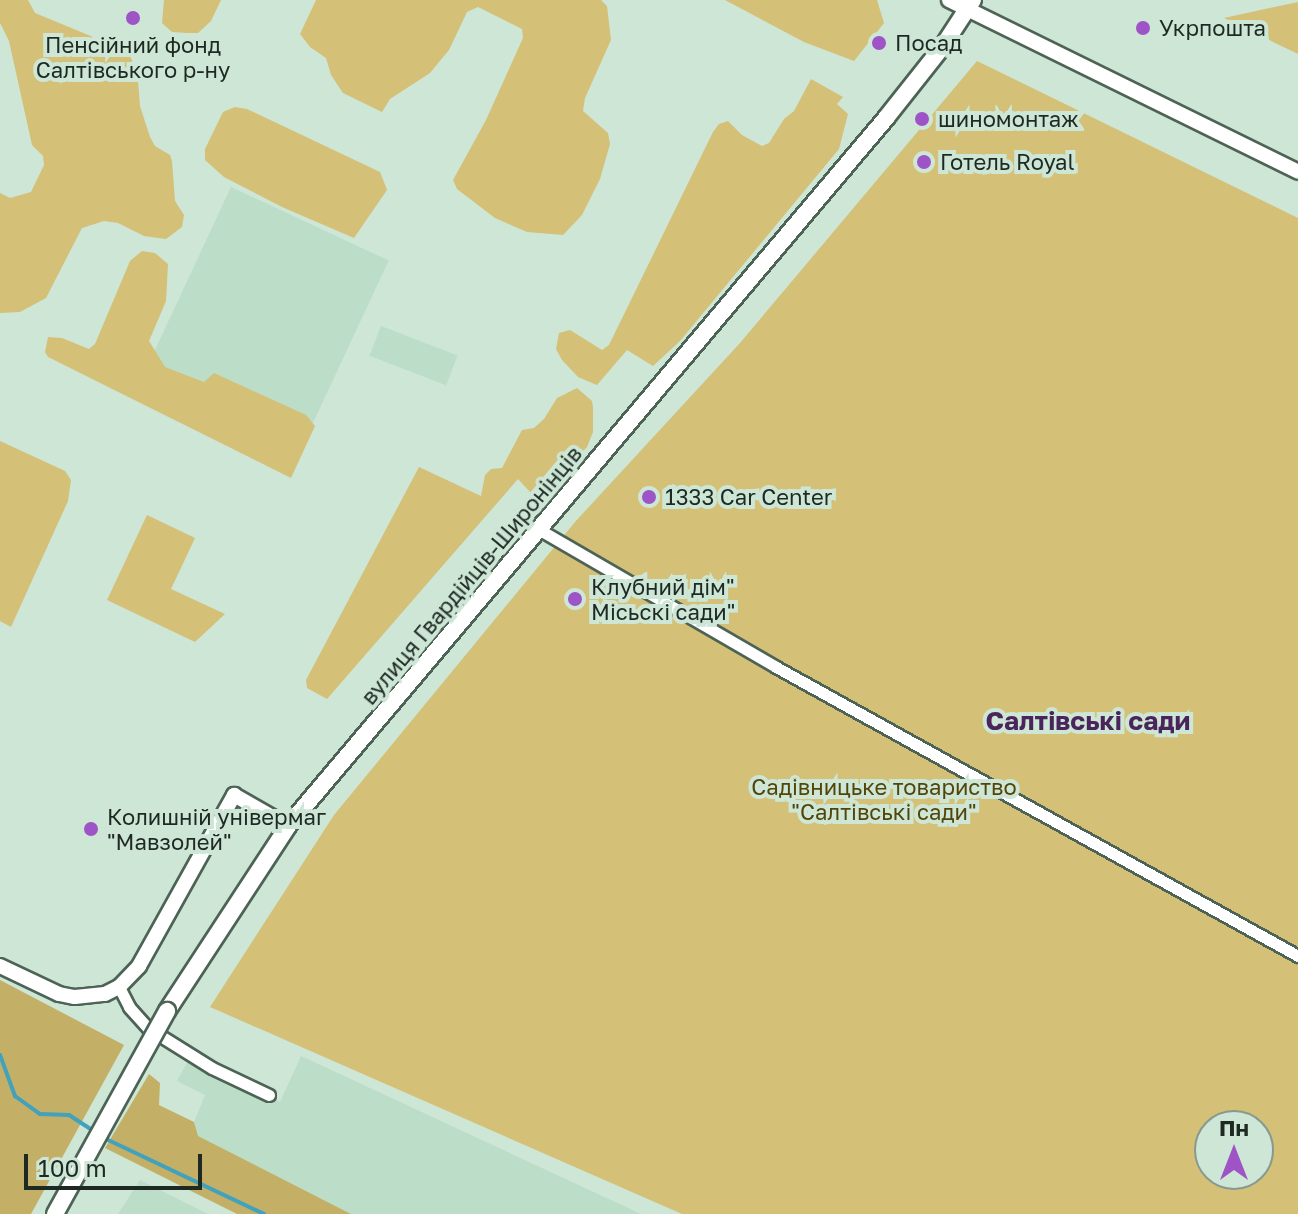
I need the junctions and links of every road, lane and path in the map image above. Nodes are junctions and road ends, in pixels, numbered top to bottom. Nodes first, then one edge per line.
1 (949, 0) edge
2 (970, 5) edge
3 (1298, 172) edge
4 (540, 530) junction
5 (288, 826) junction
6 (1298, 956) edge
7 (0, 966) edge
8 (119, 987) junction
9 (269, 1095) dead end
10 (55, 1214) edge

1 - 2 street
2 - 3 street
2 - 4 main road, вулиця Гвардійців-Широнінців
4 - 5 main road, вулиця Гвардійців-Широнінців
4 - 6 street
5 - 8 street
5 - 10 main road, вулиця Гвардійців-Широнінців, bridge
7 - 8 street
8 - 9 street

